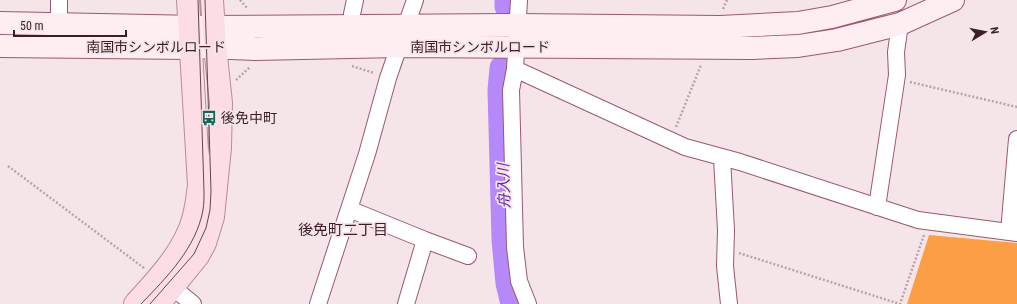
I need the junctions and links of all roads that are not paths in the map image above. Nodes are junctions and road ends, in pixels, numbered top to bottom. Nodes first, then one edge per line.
1 (59, 0) edge
2 (188, 0) edge
3 (212, 0) edge
4 (415, 0) edge
5 (519, 0) edge
6 (895, 0) edge
7 (953, 0) edge
8 (0, 23) edge
9 (59, 24) junction
10 (900, 24) junction
11 (406, 25) junction
12 (517, 25) junction
13 (190, 27) junction
14 (214, 37) junction
15 (0, 46) edge
16 (398, 46) junction
17 (516, 47) junction
18 (191, 48) junction
19 (515, 69) junction
20 (1017, 139) edge
21 (722, 158) junction
22 (877, 207) junction
23 (349, 209) junction
24 (1013, 233) edge
25 (425, 240) junction
26 (468, 256) dead end
27 (164, 281) junction
28 (135, 304) edge
29 (159, 304) edge
30 (193, 304) edge
31 (318, 304) edge
32 (406, 304) edge
33 (528, 304) edge
34 (729, 304) edge

1 - 9 street
2 - 13 main road
3 - 14 main road
4 - 11 street
5 - 12 street
6 - 12 street, 南国市シンボルロード
7 - 10 street, 南国市シンボルロード
8 - 9 street, 南国市シンボルロード
9 - 13 street, 南国市シンボルロード
10 - 17 street, 南国市シンボルロード
10 - 22 street
11 - 12 street, 南国市シンボルロード
11 - 14 street, 南国市シンボルロード
11 - 16 street
12 - 17 street
13 - 14 street, 南国市シンボルロード
13 - 18 main road
14 - 16 street, 南国市シンボルロード
14 - 18 street, 南国市シンボルロード
14 - 27 main road
15 - 18 street, 南国市シンボルロード
16 - 17 street, 南国市シンボルロード
16 - 23 street
17 - 19 street
18 - 27 main road
19 - 21 street
19 - 33 street
20 - 24 street
21 - 22 street
21 - 34 street
22 - 24 street
23 - 25 street
23 - 31 street
25 - 26 street
25 - 32 street
27 - 28 main road
27 - 29 main road
27 - 30 street

